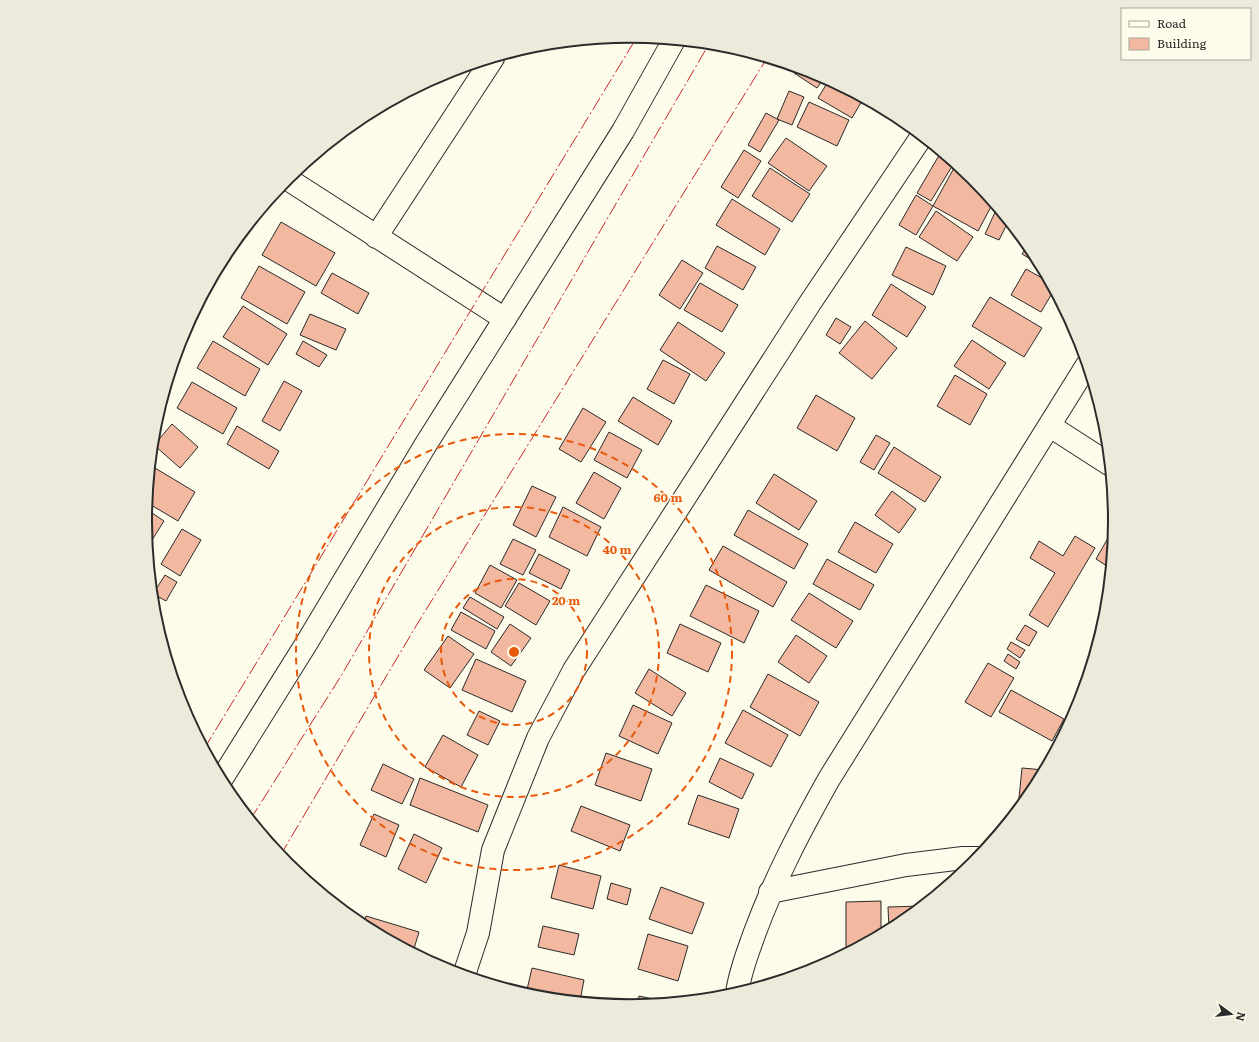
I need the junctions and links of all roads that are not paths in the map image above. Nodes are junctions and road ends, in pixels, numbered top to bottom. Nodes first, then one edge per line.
1 (671, 45) edge
2 (489, 64) edge
3 (919, 141) edge
4 (293, 182) edge
5 (376, 237) junction
6 (505, 319) junction
7 (1083, 370) edge
8 (1050, 426) junction
9 (1103, 460) edge
10 (225, 774) edge
11 (968, 858) edge
12 (770, 892) junction
13 (466, 970) edge
14 (738, 987) edge

1 - 6 street
2 - 5 street
3 - 13 street
4 - 5 street
5 - 6 street
6 - 10 street
7 - 8 street
8 - 9 street
8 - 12 street
11 - 12 street
12 - 14 street

